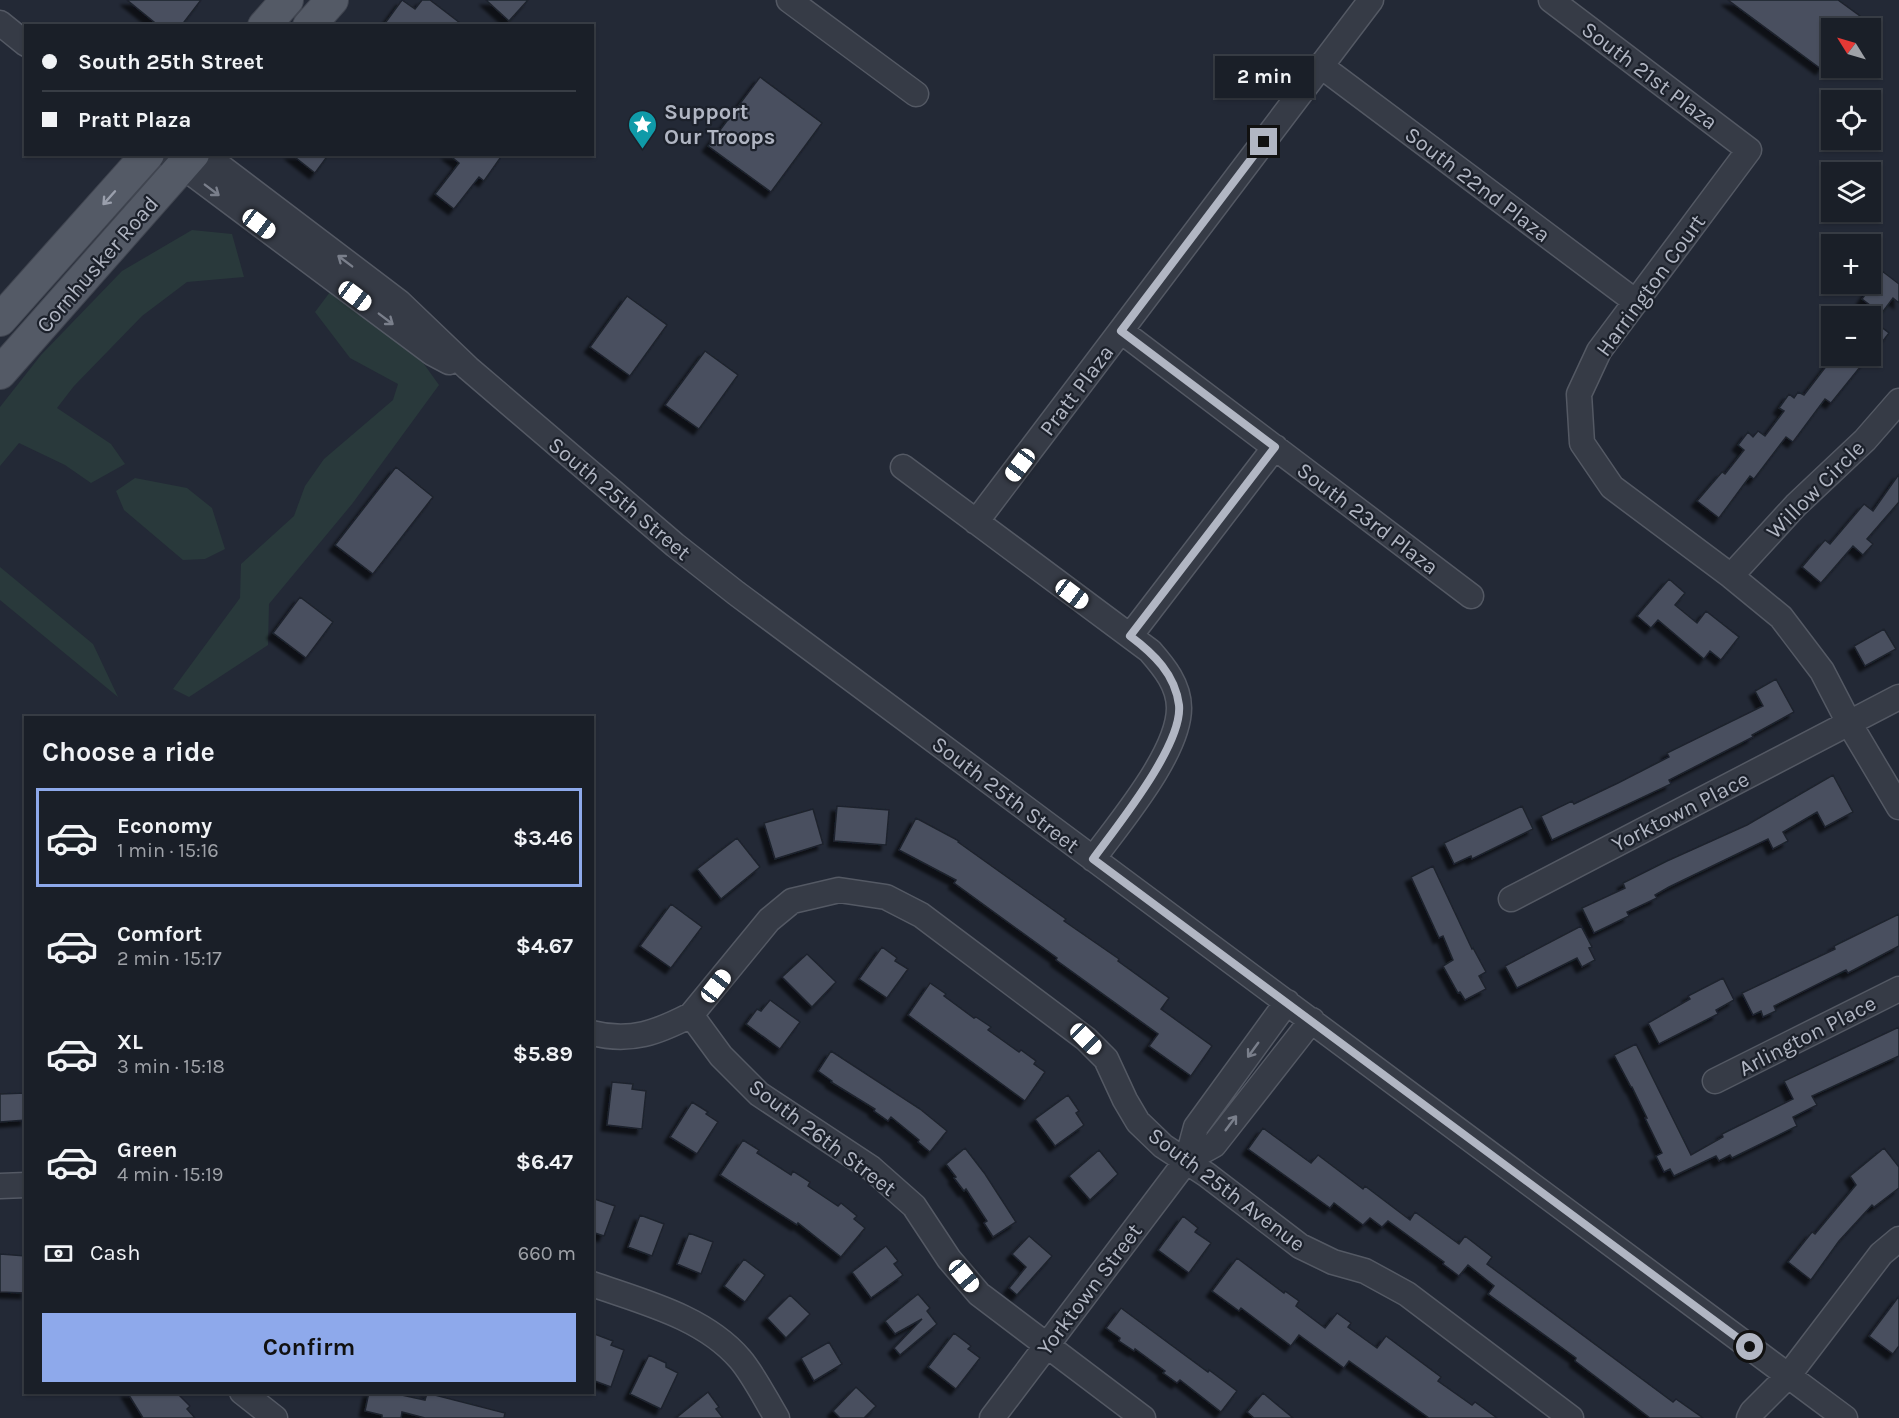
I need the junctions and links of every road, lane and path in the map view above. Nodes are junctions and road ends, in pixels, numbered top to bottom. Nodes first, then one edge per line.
1 (286, 0) edge
2 (332, 0) edge
3 (789, 0) edge
4 (1371, 0) edge
5 (1551, 0) edge
6 (0, 10) edge
7 (0, 23) edge
8 (24, 24) edge
9 (266, 24) edge
10 (311, 24) edge
11 (24, 43) edge
12 (1321, 66) junction
13 (916, 94) dead end
14 (1749, 150) joint
15 (146, 156) edge
16 (186, 158) edge
17 (1636, 302) junction
18 (0, 320) edge
19 (1121, 331) junction
20 (0, 373) edge
21 (1899, 401) edge
22 (1275, 447) junction
23 (903, 467) dead end
24 (976, 522) junction
25 (1731, 576) junction
26 (1471, 596) dead end
27 (1130, 636) junction
28 (1899, 697) edge
29 (1849, 723) junction
30 (1899, 807) edge
31 (1093, 859) junction
32 (1511, 898) dead end
33 (1899, 989) edge
34 (1287, 1002) junction
35 (691, 1015) junction
36 (1312, 1020) junction
37 (594, 1034) edge
38 (1715, 1081) dead end
39 (1187, 1160) junction
40 (24, 1185) edge
41 (0, 1186) edge
42 (1899, 1239) edge
43 (594, 1285) edge
44 (1045, 1345) junction
45 (1788, 1376) junction
46 (245, 1394) edge
47 (1562, 1415) edge
48 (275, 1418) edge
49 (777, 1418) edge
50 (992, 1418) edge
51 (1143, 1418) edge
52 (1749, 1418) edge
53 (1771, 1418) edge
54 (1845, 1418) edge

1 - 9 main road
2 - 10 main road
3 - 13 street
4 - 12 street, Pratt Plaza
5 - 14 street, South 21st Plaza
6 - 8 street
7 - 11 street
12 - 17 street, South 22nd Plaza
12 - 19 street, Pratt Plaza
14 - 17 street, Harrington Court
15 -> 18 main road, Cornhusker Road
16 - 20 main road, Cornhusker Road
16 - 31 street, South 25th Street
17 - 25 street, Harrington Court
19 - 22 street, South 23rd Plaza
19 - 24 street, Pratt Plaza
21 - 25 street, Willow Circle
22 - 26 street, South 23rd Plaza
22 - 27 street
23 - 24 street
24 - 27 street
25 - 29 street, Harrington Court
27 - 31 street
28 - 29 street
29 - 30 street, Harrington Court
29 - 32 street, Yorktown Place
31 - 34 street, South 25th Street
33 - 38 street, Arlington Place
34 - 36 street, South 25th Street
34 -> 39 street, Yorktown Street
35 - 37 street
35 - 39 street, South 25th Avenue
35 - 44 street, South 26th Street
39 -> 36 street, Yorktown Street
36 - 45 street, South 25th Street
39 - 44 street, Yorktown Street
39 - 47 street, South 25th Avenue
40 - 41 street
42 - 45 street
43 - 49 street
44 - 50 street, Yorktown Street
44 - 51 street, South 26th Street
45 - 52 street
45 - 53 street
45 - 54 street, South 25th Street
46 - 48 street

